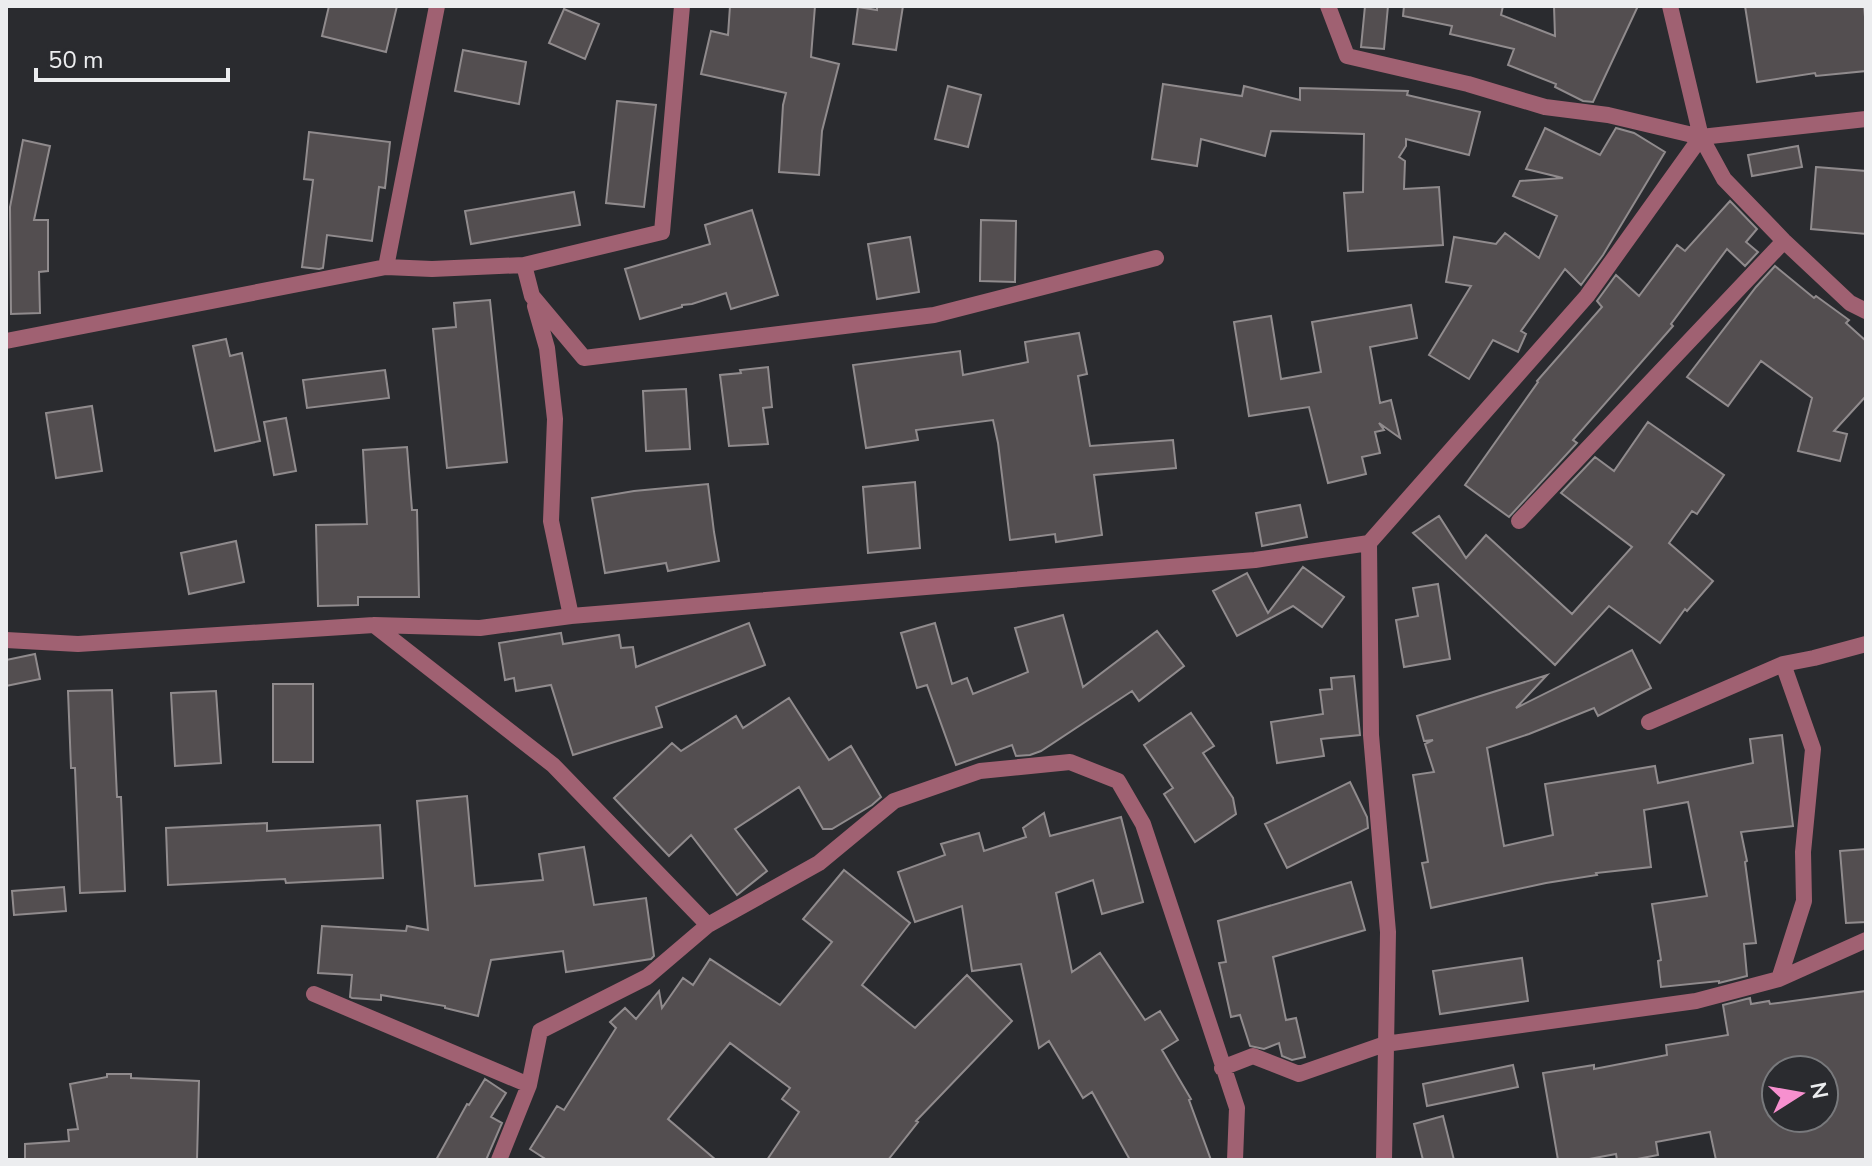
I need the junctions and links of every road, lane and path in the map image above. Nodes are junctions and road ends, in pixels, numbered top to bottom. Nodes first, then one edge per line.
1 (437, 6) edge
2 (682, 6) edge
3 (1328, 6) edge
4 (1670, 6) edge
5 (1866, 119) edge
6 (1701, 137) junction
7 (1784, 241) junction
8 (1156, 258) dead end
9 (524, 265) junction
10 (386, 267) junction
11 (532, 296) junction
12 (1866, 311) edge
13 (6, 341) edge
14 (1519, 521) dead end
15 (1369, 543) junction
16 (571, 616) junction
17 (374, 625) junction
18 (6, 640) edge
19 (1866, 644) edge
20 (1783, 664) junction
21 (1649, 722) dead end
22 (708, 925) junction
23 (1866, 940) edge
24 (1779, 979) junction
25 (314, 994) dead end
26 (1385, 1044) junction
27 (1222, 1068) junction
28 (529, 1085) junction
29 (499, 1160) edge
30 (1235, 1160) edge
31 (1384, 1160) edge

1 - 10 street
2 - 9 street
3 - 6 street
4 - 6 street
5 - 6 street
6 - 7 street
6 - 15 street
7 - 12 street
7 - 14 street
8 - 11 street
9 - 10 street
9 - 11 street
10 - 13 street
11 - 16 street
15 - 16 street
15 - 26 street
16 - 17 street
17 - 18 street
17 - 22 street
19 - 20 street
20 - 21 street
20 - 24 street
22 - 27 street
22 - 28 street
23 - 24 street
24 - 26 street
25 - 28 street
26 - 27 street
26 - 31 street
27 - 30 street
28 - 29 street

